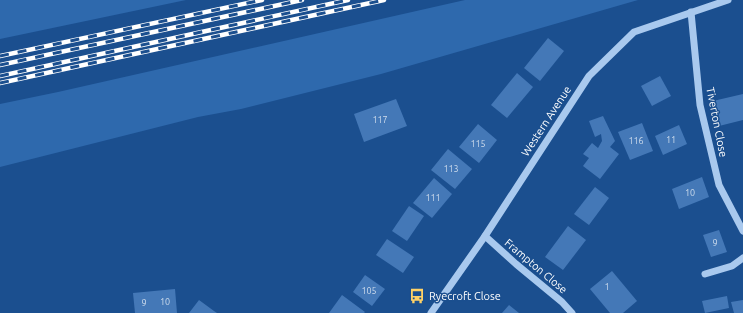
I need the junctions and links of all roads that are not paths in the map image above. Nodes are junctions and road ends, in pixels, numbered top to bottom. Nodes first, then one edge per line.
1 (728, 0) edge
2 (691, 12) junction
3 (743, 231) edge
4 (485, 236) junction
5 (743, 258) edge
6 (705, 274) dead end
7 (431, 313) edge
8 (572, 313) edge

1 - 2 street, Western Avenue
2 - 3 street, Tiverton Close
2 - 4 street, Western Avenue
4 - 7 street, Western Avenue
4 - 8 street, Frampton Close
5 - 6 street

